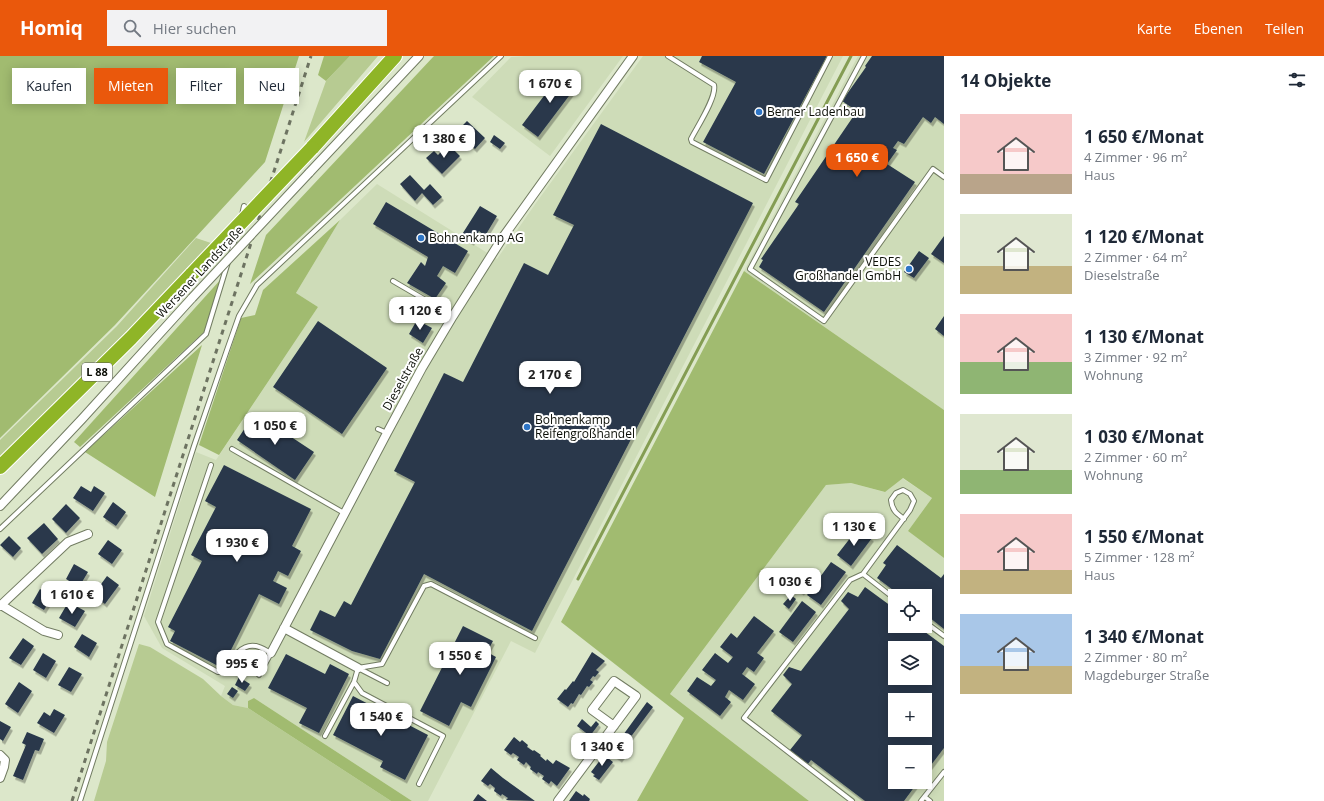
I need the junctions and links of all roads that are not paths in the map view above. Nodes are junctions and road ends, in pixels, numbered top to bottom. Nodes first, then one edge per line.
1 (395, 56) edge
2 (419, 56) edge
3 (501, 56) edge
4 (633, 56) edge
5 (668, 56) edge
6 (830, 56) edge
7 (864, 56) edge
8 (944, 177) edge
9 (244, 206) dead end
10 (394, 281) dead end
11 (453, 316) junction
12 (378, 429) dead end
13 (387, 433) junction
14 (232, 449) dead end
15 (211, 465) dead end
16 (0, 467) edge
17 (0, 506) edge
18 (344, 513) junction
19 (904, 519) junction
20 (0, 529) edge
21 (88, 534) dead end
22 (863, 574) junction
23 (888, 594) edge
24 (1, 606) edge
25 (932, 627) edge
26 (284, 628) junction
27 (58, 635) dead end
28 (944, 636) edge
29 (535, 638) dead end
30 (271, 653) junction
31 (358, 668) junction
32 (259, 676) dead end
33 (354, 682) junction
34 (387, 683) dead end
35 (614, 726) junction
36 (325, 736) dead end
37 (0, 755) edge
38 (944, 772) edge
39 (0, 778) edge
40 (419, 784) dead end
41 (925, 797) junction
42 (80, 801) edge
43 (558, 801) edge
44 (852, 801) edge
45 (921, 801) edge
46 (930, 801) edge

1 - 16 highway, L 88, bridge
2 - 17 street, Wersener Landstraße, bridge
3 - 42 lane
4 - 11 street, Dieselstraße
5 - 6 lane
7 - 8 lane
9 - 20 lane
10 - 11 lane
11 - 13 street, Dieselstraße
12 - 13 lane
13 - 18 street, Dieselstraße
14 - 18 lane
15 - 30 lane
18 - 26 street, Dieselstraße
19 - 19 lane
19 - 22 lane
21 - 24 street
22 - 23 lane
22 - 44 lane
24 - 27 street
25 - 28 lane
26 - 30 street, Dieselstraße
26 - 31 street
29 - 31 lane
30 - 32 lane
31 - 33 lane
31 - 34 lane
33 - 36 lane
33 - 40 lane
35 - 35 street
35 - 43 street
37 - 39 street
38 - 41 lane
41 - 45 lane
41 - 46 lane

